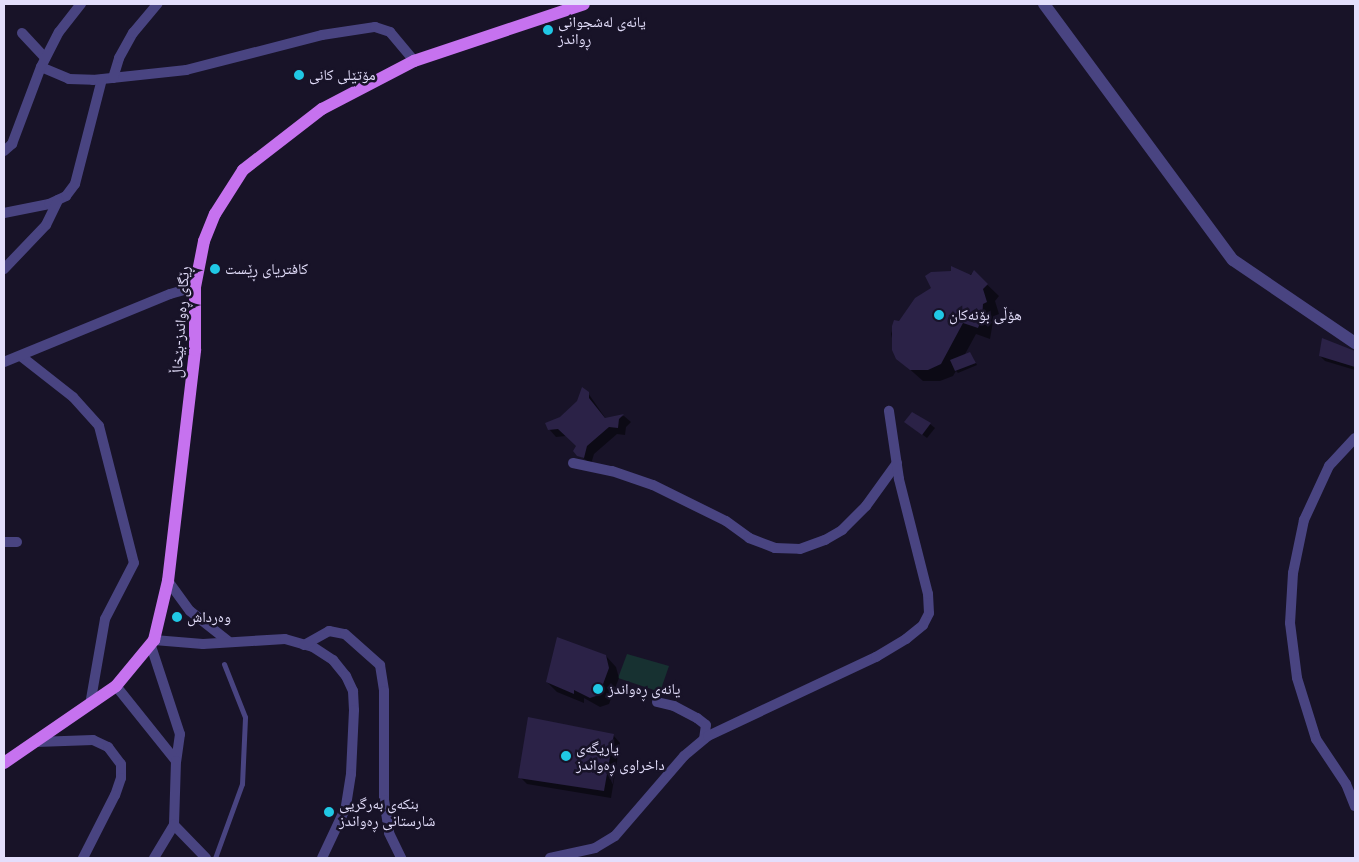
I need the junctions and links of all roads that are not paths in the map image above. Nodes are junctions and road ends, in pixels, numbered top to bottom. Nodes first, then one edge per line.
1 (81, 4) edge
2 (157, 4) edge
3 (584, 4) edge
4 (1044, 4) edge
5 (22, 33) dead end
6 (414, 61) junction
7 (43, 62) junction
8 (113, 78) junction
9 (102, 79) junction
10 (4, 151) edge
11 (58, 200) junction
12 (4, 213) edge
13 (4, 269) edge
14 (195, 287) junction
15 (1355, 343) edge
16 (22, 357) junction
17 (4, 362) edge
18 (888, 412) dead end
19 (1355, 438) edge
20 (897, 463) junction
21 (573, 464) dead end
22 (4, 542) edge
23 (16, 542) dead end
24 (168, 580) junction
25 (228, 641) junction
26 (152, 643) junction
27 (304, 645) junction
28 (224, 664) dead end
29 (116, 686) junction
30 (657, 702) dead end
31 (90, 705) junction
32 (704, 740) junction
33 (36, 742) junction
34 (176, 761) junction
35 (4, 763) edge
36 (1355, 806) edge
37 (174, 825) junction
38 (83, 858) edge
39 (154, 858) edge
40 (206, 858) edge
41 (215, 858) edge
42 (322, 858) edge
43 (401, 858) edge
44 (550, 858) edge

1 - 7 street
2 - 8 street
3 - 6 main road, ڕێگای ڕەواندز-بێخاڵ
4 - 15 street
5 - 7 street
6 - 8 street
6 - 14 main road, ڕێگای ڕەواندز-بێخاڵ
7 - 9 street
7 - 10 street
8 - 9 street
9 - 11 street
11 - 12 street
11 - 13 street
14 - 16 street
14 - 24 main road, ڕێگای ڕەواندز-بێخاڵ
16 - 17 street
16 - 31 street
18 - 20 street
19 - 36 street
20 - 21 street
20 - 32 street
22 - 23 street
24 - 25 street
24 - 26 main road, ڕێگای ڕەواندز-بێخاڵ
25 - 26 street
25 - 27 street
26 - 29 main road, ڕێگای ڕەواندز-بێخاڵ
26 - 34 street
27 - 42 street
27 - 43 street
28 - 41 lane
29 - 31 main road, ڕێگای ڕەواندز-بێخاڵ
29 - 34 street
30 - 32 street
31 - 33 main road, ڕێگای ڕەواندز-بێخاڵ
32 - 44 street
33 - 35 main road, ڕێگای ڕەواندز-بێخاڵ
33 - 38 street
34 - 37 street
37 - 39 street
37 - 40 street

